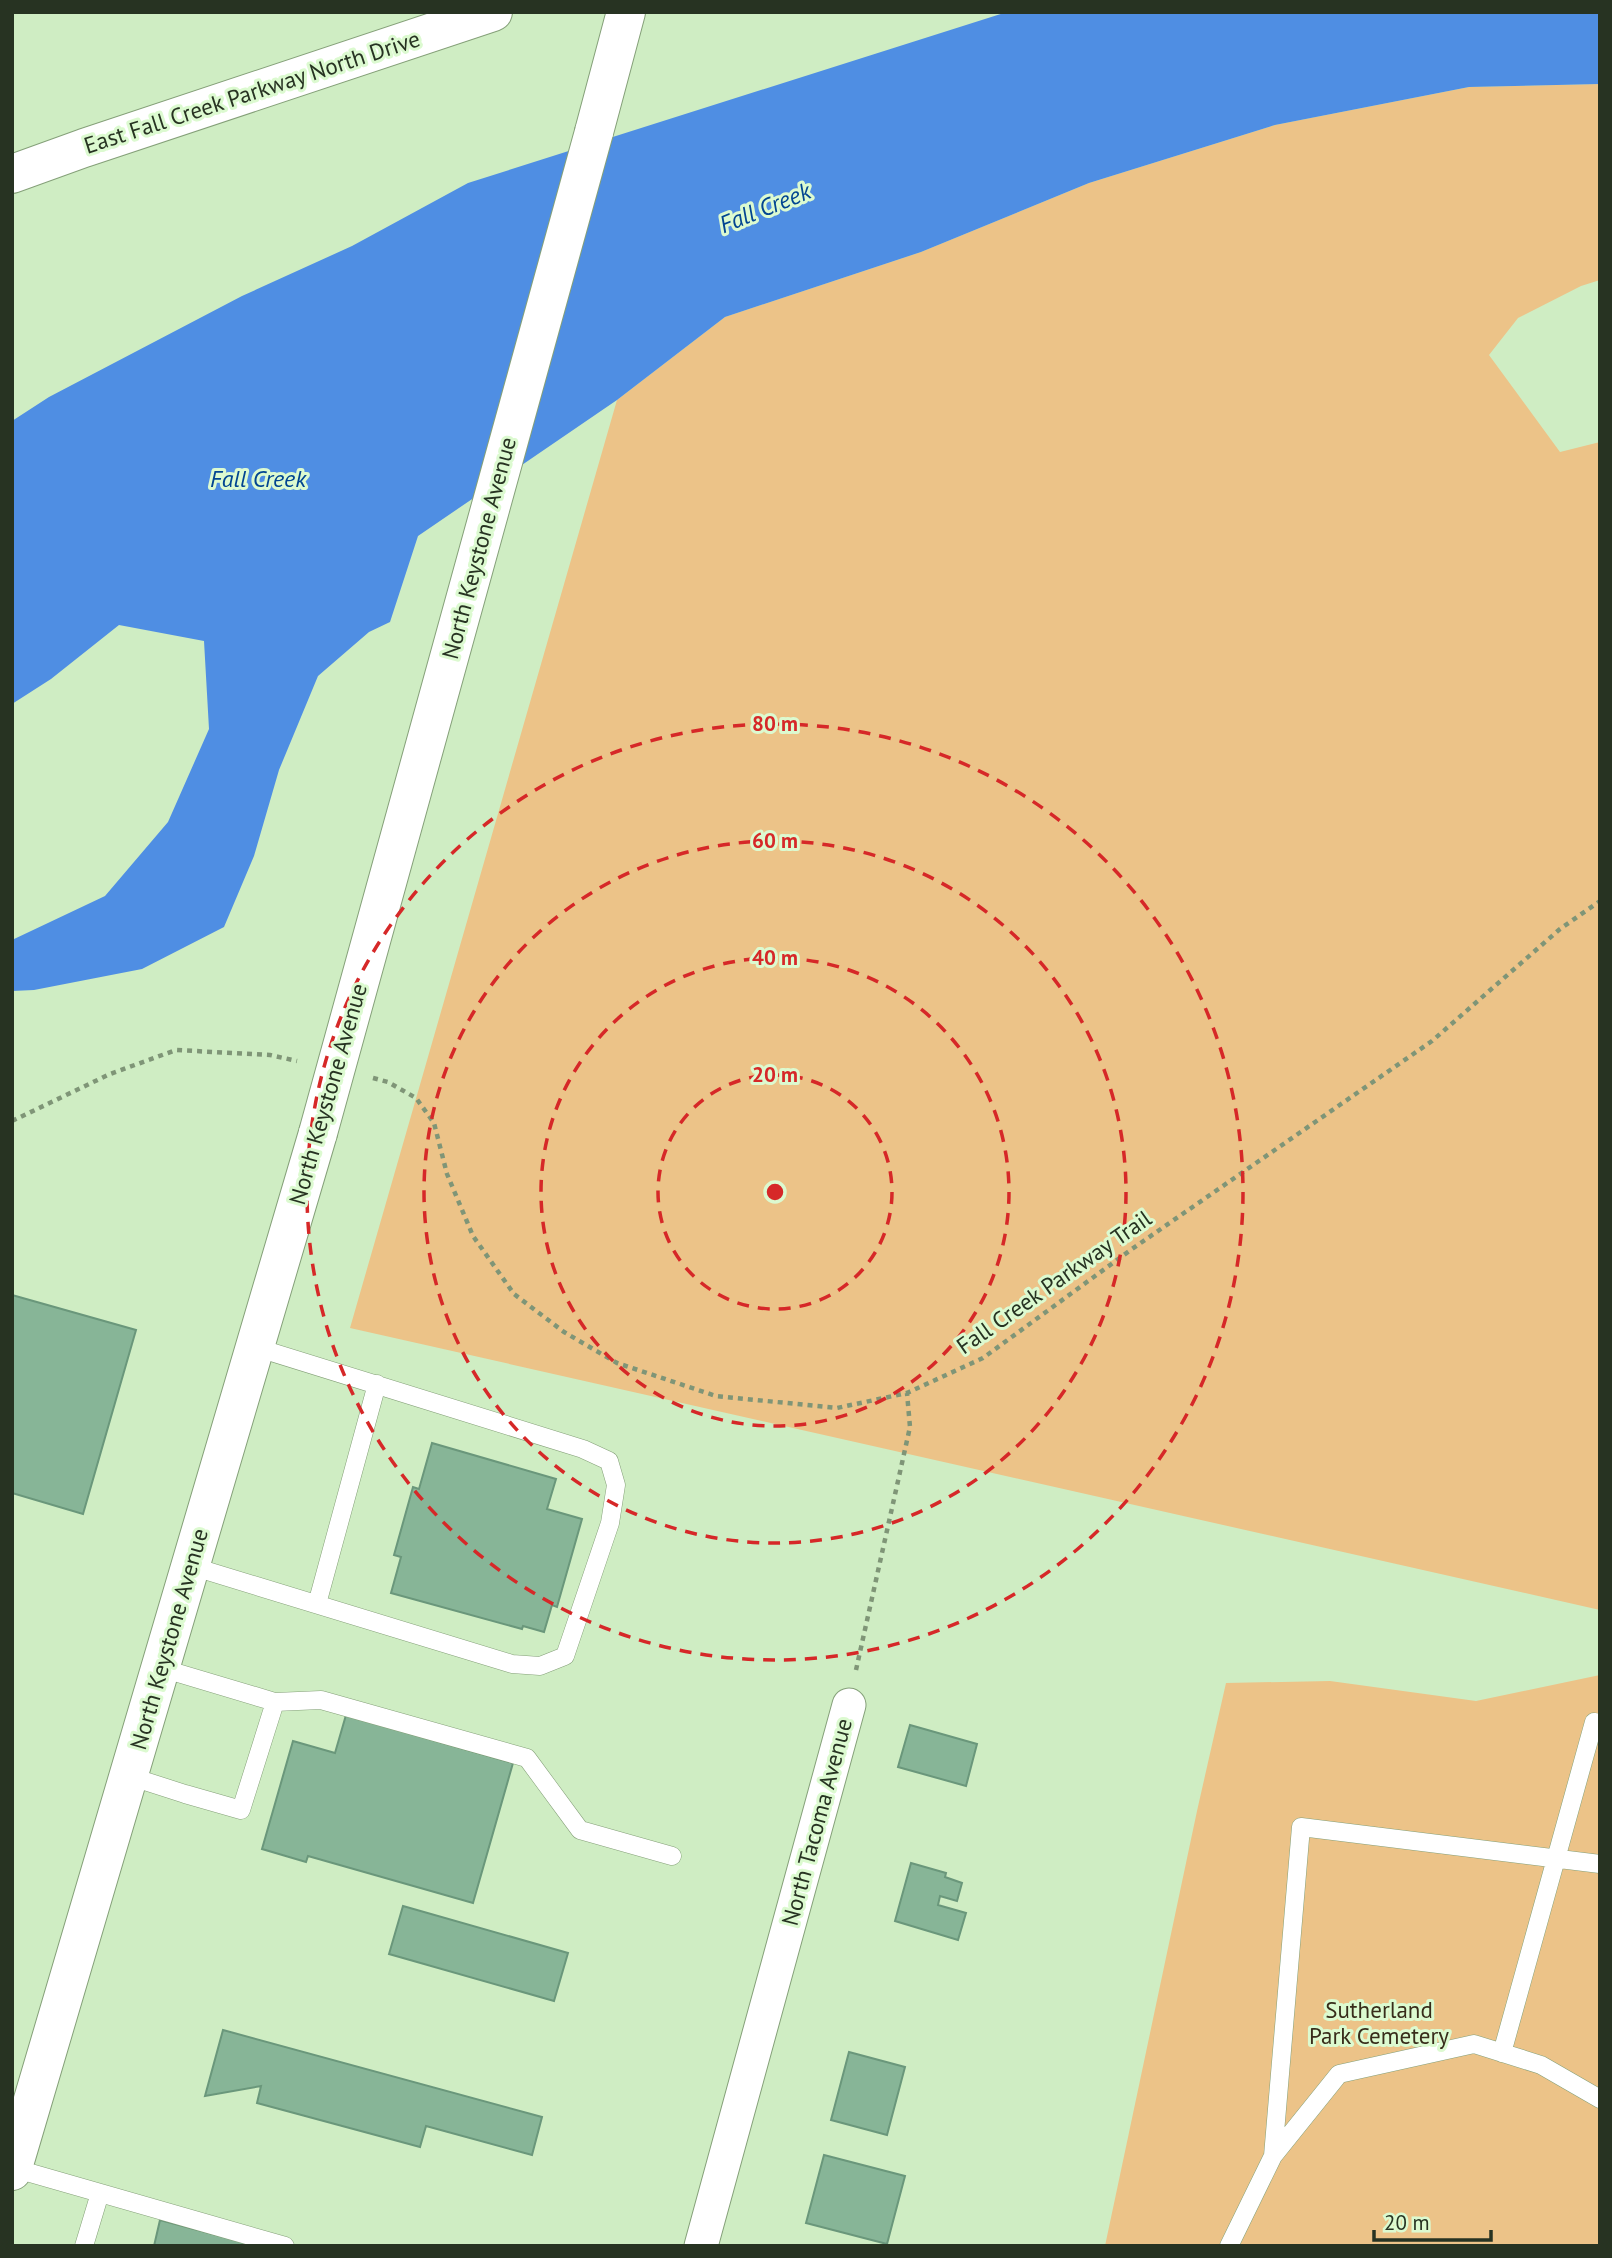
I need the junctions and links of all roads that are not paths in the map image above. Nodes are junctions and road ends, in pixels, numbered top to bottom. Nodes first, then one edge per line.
1 (493, 12) edge
2 (626, 12) edge
3 (12, 174) edge
4 (256, 1347) junction
5 (377, 1384) junction
6 (191, 1566) junction
7 (317, 1604) junction
8 (161, 1668) junction
9 (275, 1702) junction
10 (849, 1705) road end
11 (1600, 1723) edge
12 (129, 1776) junction
13 (672, 1856) dead end
14 (1556, 1858) junction
15 (1600, 1864) edge
16 (1502, 2053) junction
17 (1600, 2099) edge
18 (1273, 2156) junction
19 (13, 2170) edge
20 (100, 2193) junction
21 (85, 2246) edge
22 (285, 2246) edge
23 (701, 2246) edge
24 (1229, 2246) edge

1 - 3 main road, East Fall Creek Parkway North Drive
2 - 4 main road, North Keystone Avenue, bridge
4 - 5 lane
4 - 6 main road, North Keystone Avenue
5 - 7 lane
5 - 7 lane
6 - 7 lane
6 - 8 main road, North Keystone Avenue
8 - 9 lane
8 - 12 main road, North Keystone Avenue
9 - 12 lane
9 - 13 lane
10 - 23 street, North Tacoma Avenue
11 - 14 lane
12 - 19 main road, North Keystone Avenue
14 - 15 lane
14 - 16 lane
14 - 18 lane
16 - 17 lane
16 - 18 lane
18 - 24 lane
19 - 20 lane
20 - 21 lane
20 - 22 lane

